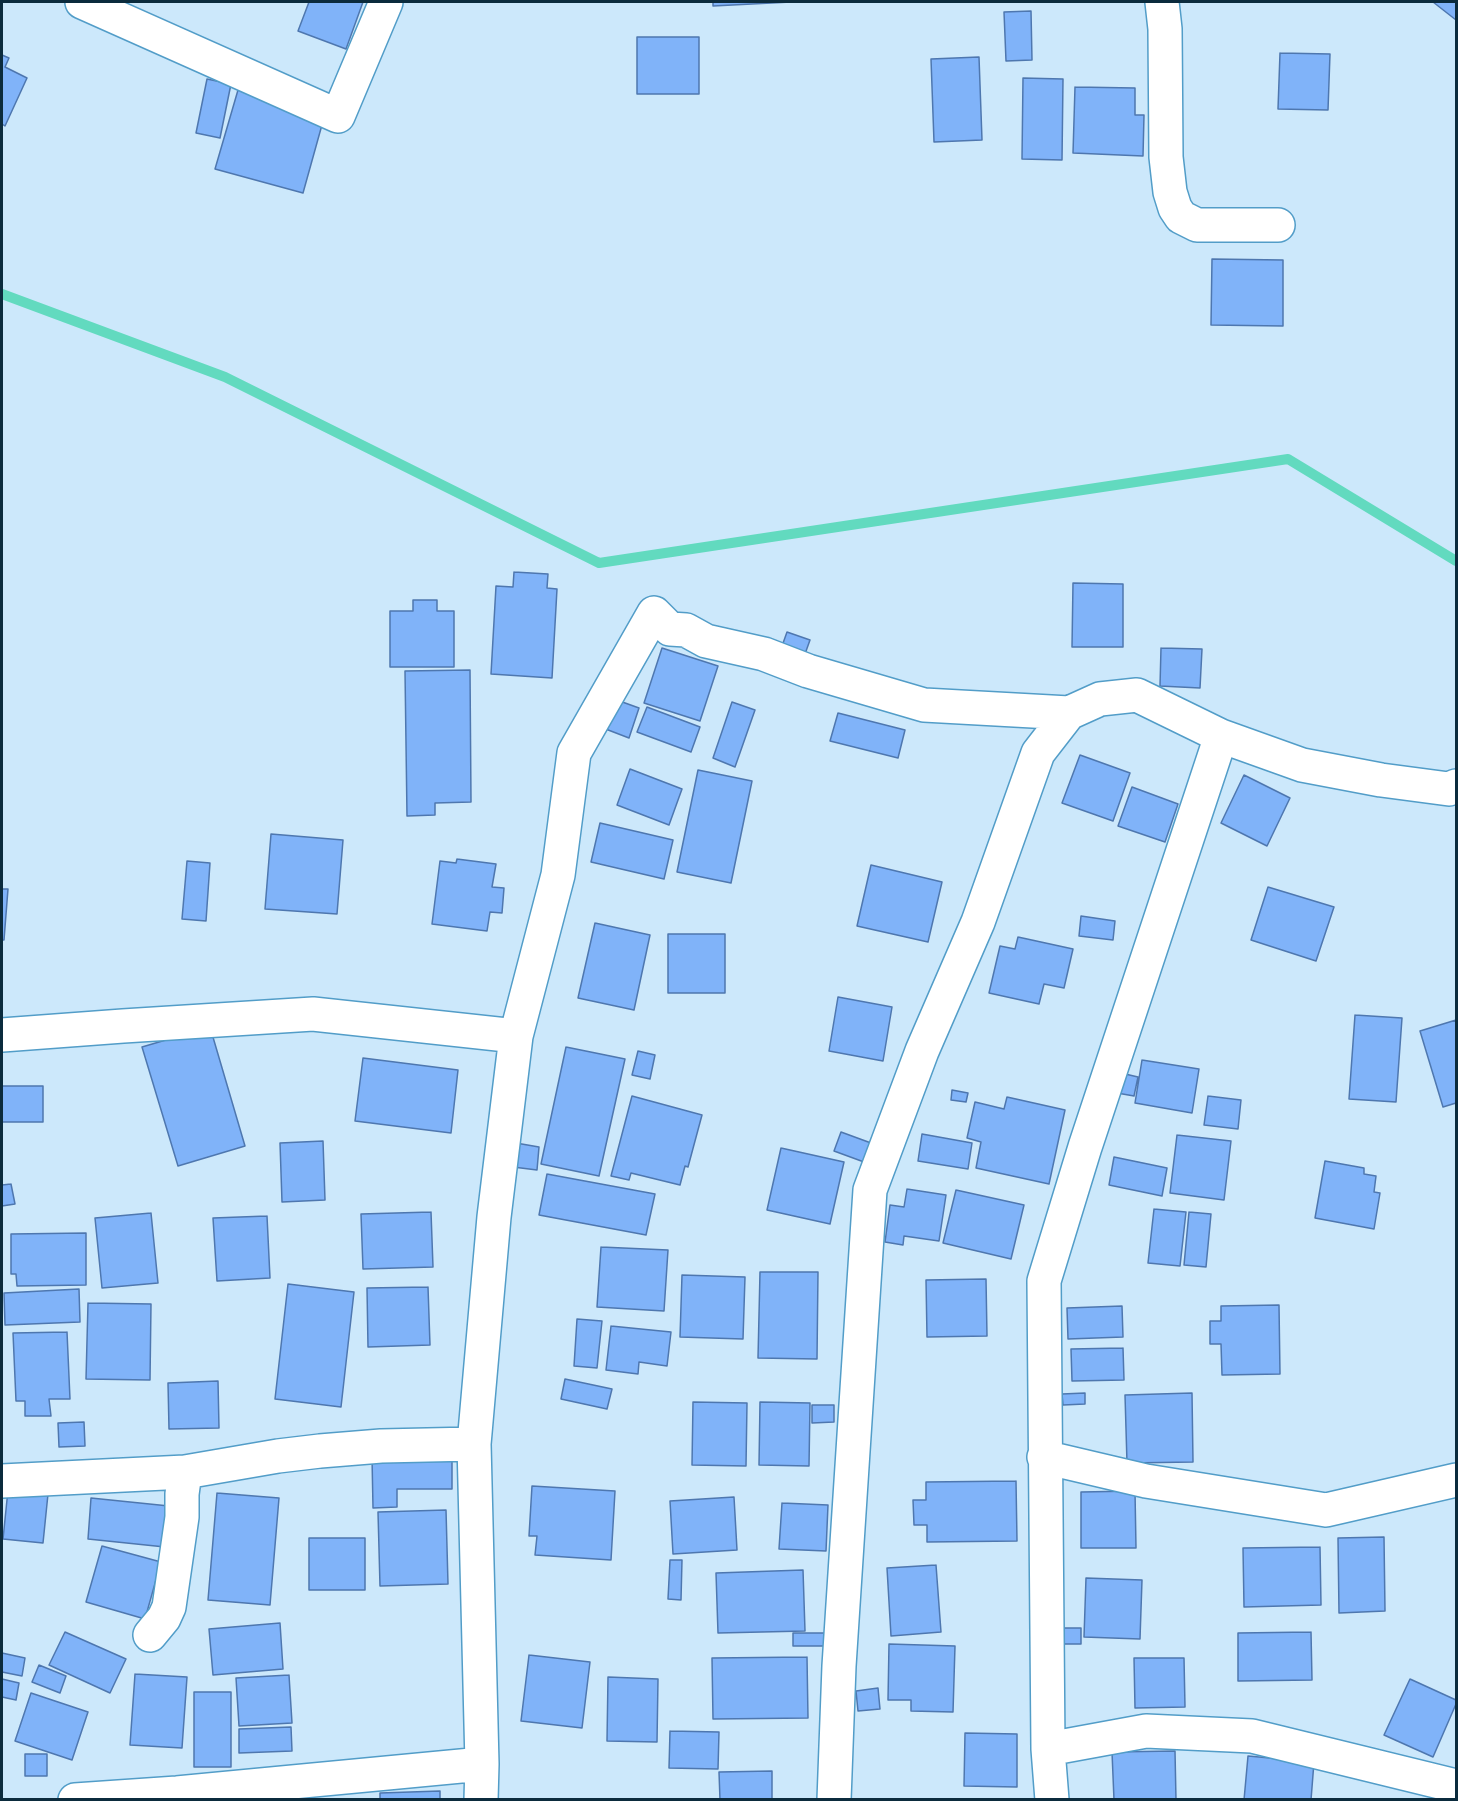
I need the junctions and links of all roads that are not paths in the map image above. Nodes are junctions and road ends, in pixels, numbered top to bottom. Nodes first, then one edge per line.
1 (82, 2) edge
2 (386, 2) edge
3 (1162, 2) edge
4 (1278, 225) dead end
5 (1069, 713) junction
6 (1221, 735) junction
7 (1456, 786) edge
8 (2, 1035) edge
9 (516, 1036) junction
10 (474, 1444) junction
11 (1044, 1457) junction
12 (186, 1472) junction
13 (1456, 1480) edge
14 (2, 1481) edge
15 (150, 1635) dead end
16 (1048, 1749) junction
17 (482, 1764) junction
18 (1456, 1786) edge
19 (75, 1800) edge
20 (481, 1800) edge
21 (834, 1800) edge
22 (1052, 1800) edge

1 - 2 street
3 - 4 street
5 - 6 street
5 - 9 street
5 - 21 street
6 - 7 street
6 - 11 street
8 - 9 street
9 - 10 street
10 - 12 street
10 - 17 street
11 - 13 street
11 - 16 street
12 - 14 street
12 - 15 street
16 - 18 street
16 - 22 street
17 - 19 street
17 - 20 street

